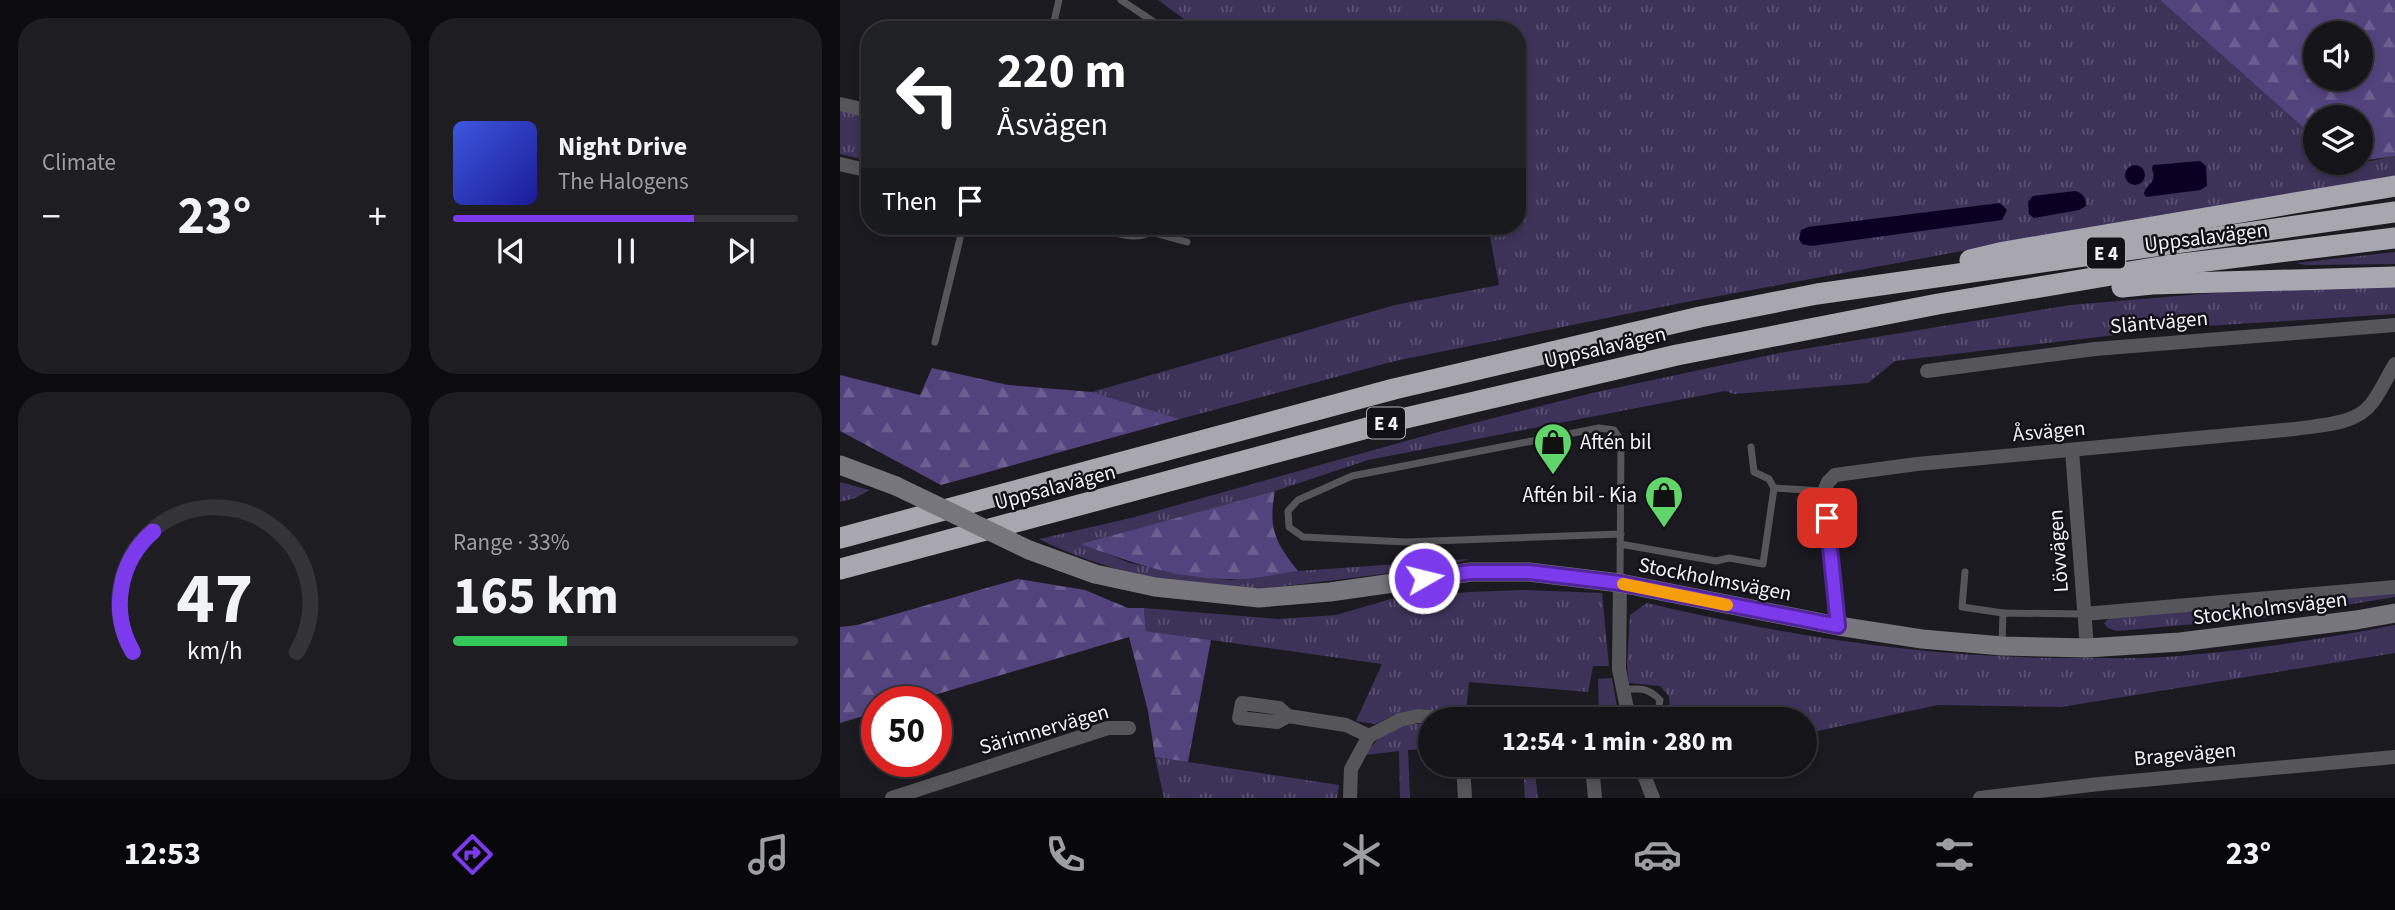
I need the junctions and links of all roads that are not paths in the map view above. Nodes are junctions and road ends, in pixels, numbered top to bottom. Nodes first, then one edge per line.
1 (1059, 0) edge
2 (1121, 0) edge
3 (1054, 21) edge
4 (1152, 21) edge
5 (840, 104) edge
6 (861, 109) edge
7 (840, 164) edge
8 (861, 169) edge
9 (2395, 186) edge
10 (2395, 212) edge
11 (961, 235) edge
12 (1168, 235) edge
13 (2395, 238) edge
14 (1187, 242) dead end
15 (2395, 277) edge
16 (1817, 294) junction
17 (1938, 304) junction
18 (2395, 325) edge
19 (935, 342) dead end
20 (2395, 364) edge
21 (1927, 372) dead end
22 (1751, 447) dead end
23 (2072, 450) junction
24 (840, 465) edge
25 (1774, 488) junction
26 (1824, 491) junction
27 (1621, 534) junction
28 (840, 538) edge
29 (1620, 544) junction
30 (840, 569) edge
31 (1965, 572) dead end
32 (1620, 583) junction
33 (2395, 587) edge
34 (2003, 613) junction
35 (2395, 613) edge
36 (2084, 614) junction
37 (1838, 626) junction
38 (2002, 646) junction
39 (2087, 648) junction
40 (1622, 690) junction
41 (1626, 707) edge
42 (1659, 707) edge
43 (1288, 716) dead end
44 (1418, 716) edge
45 (1129, 728) dead end
46 (1369, 736) junction
47 (2395, 757) edge
48 (1464, 777) edge
49 (1593, 777) edge
50 (1645, 777) edge
51 (892, 798) edge
52 (1350, 798) edge
53 (1465, 798) edge
54 (1595, 798) edge
55 (1653, 798) edge
56 (1980, 798) edge

1 - 3 lane
2 - 4 lane
5 - 6 street
7 - 8 street
9 - 16 highway
10 - 16 highway, Uppsalavägen / E 4
11 - 19 lane
12 - 14 lane
13 - 17 highway, Uppsalavägen / E 4
15 - 17 highway
16 - 28 highway, Uppsalavägen / E 4
17 - 30 highway, Uppsalavägen / E 4
18 - 21 street, Släntvägen
20 - 23 street, Åsvägen
22 - 25 lane
23 - 26 street, Åsvägen
23 - 36 street, Lövvägen
24 - 32 main road, Stockholmsvägen, bridge
25 - 26 lane
25 - 29 lane
26 - 37 street
27 - 27 lane
27 - 29 lane
29 - 32 lane
31 - 34 lane
32 - 37 main road, Stockholmsvägen
32 - 40 street
33 - 36 street, Stockholmsvägen
34 - 36 lane
34 - 38 lane
35 - 39 main road, Stockholmsvägen
36 - 39 street, Lövvägen
37 - 38 main road, Stockholmsvägen
38 - 39 main road, Stockholmsvägen
40 - 41 street
40 - 42 lane
43 - 46 street
44 - 46 street
45 - 51 street, Särimnervägen
46 - 52 street
47 - 56 street, Bragevägen
48 - 53 street
49 - 54 street
50 - 55 street

